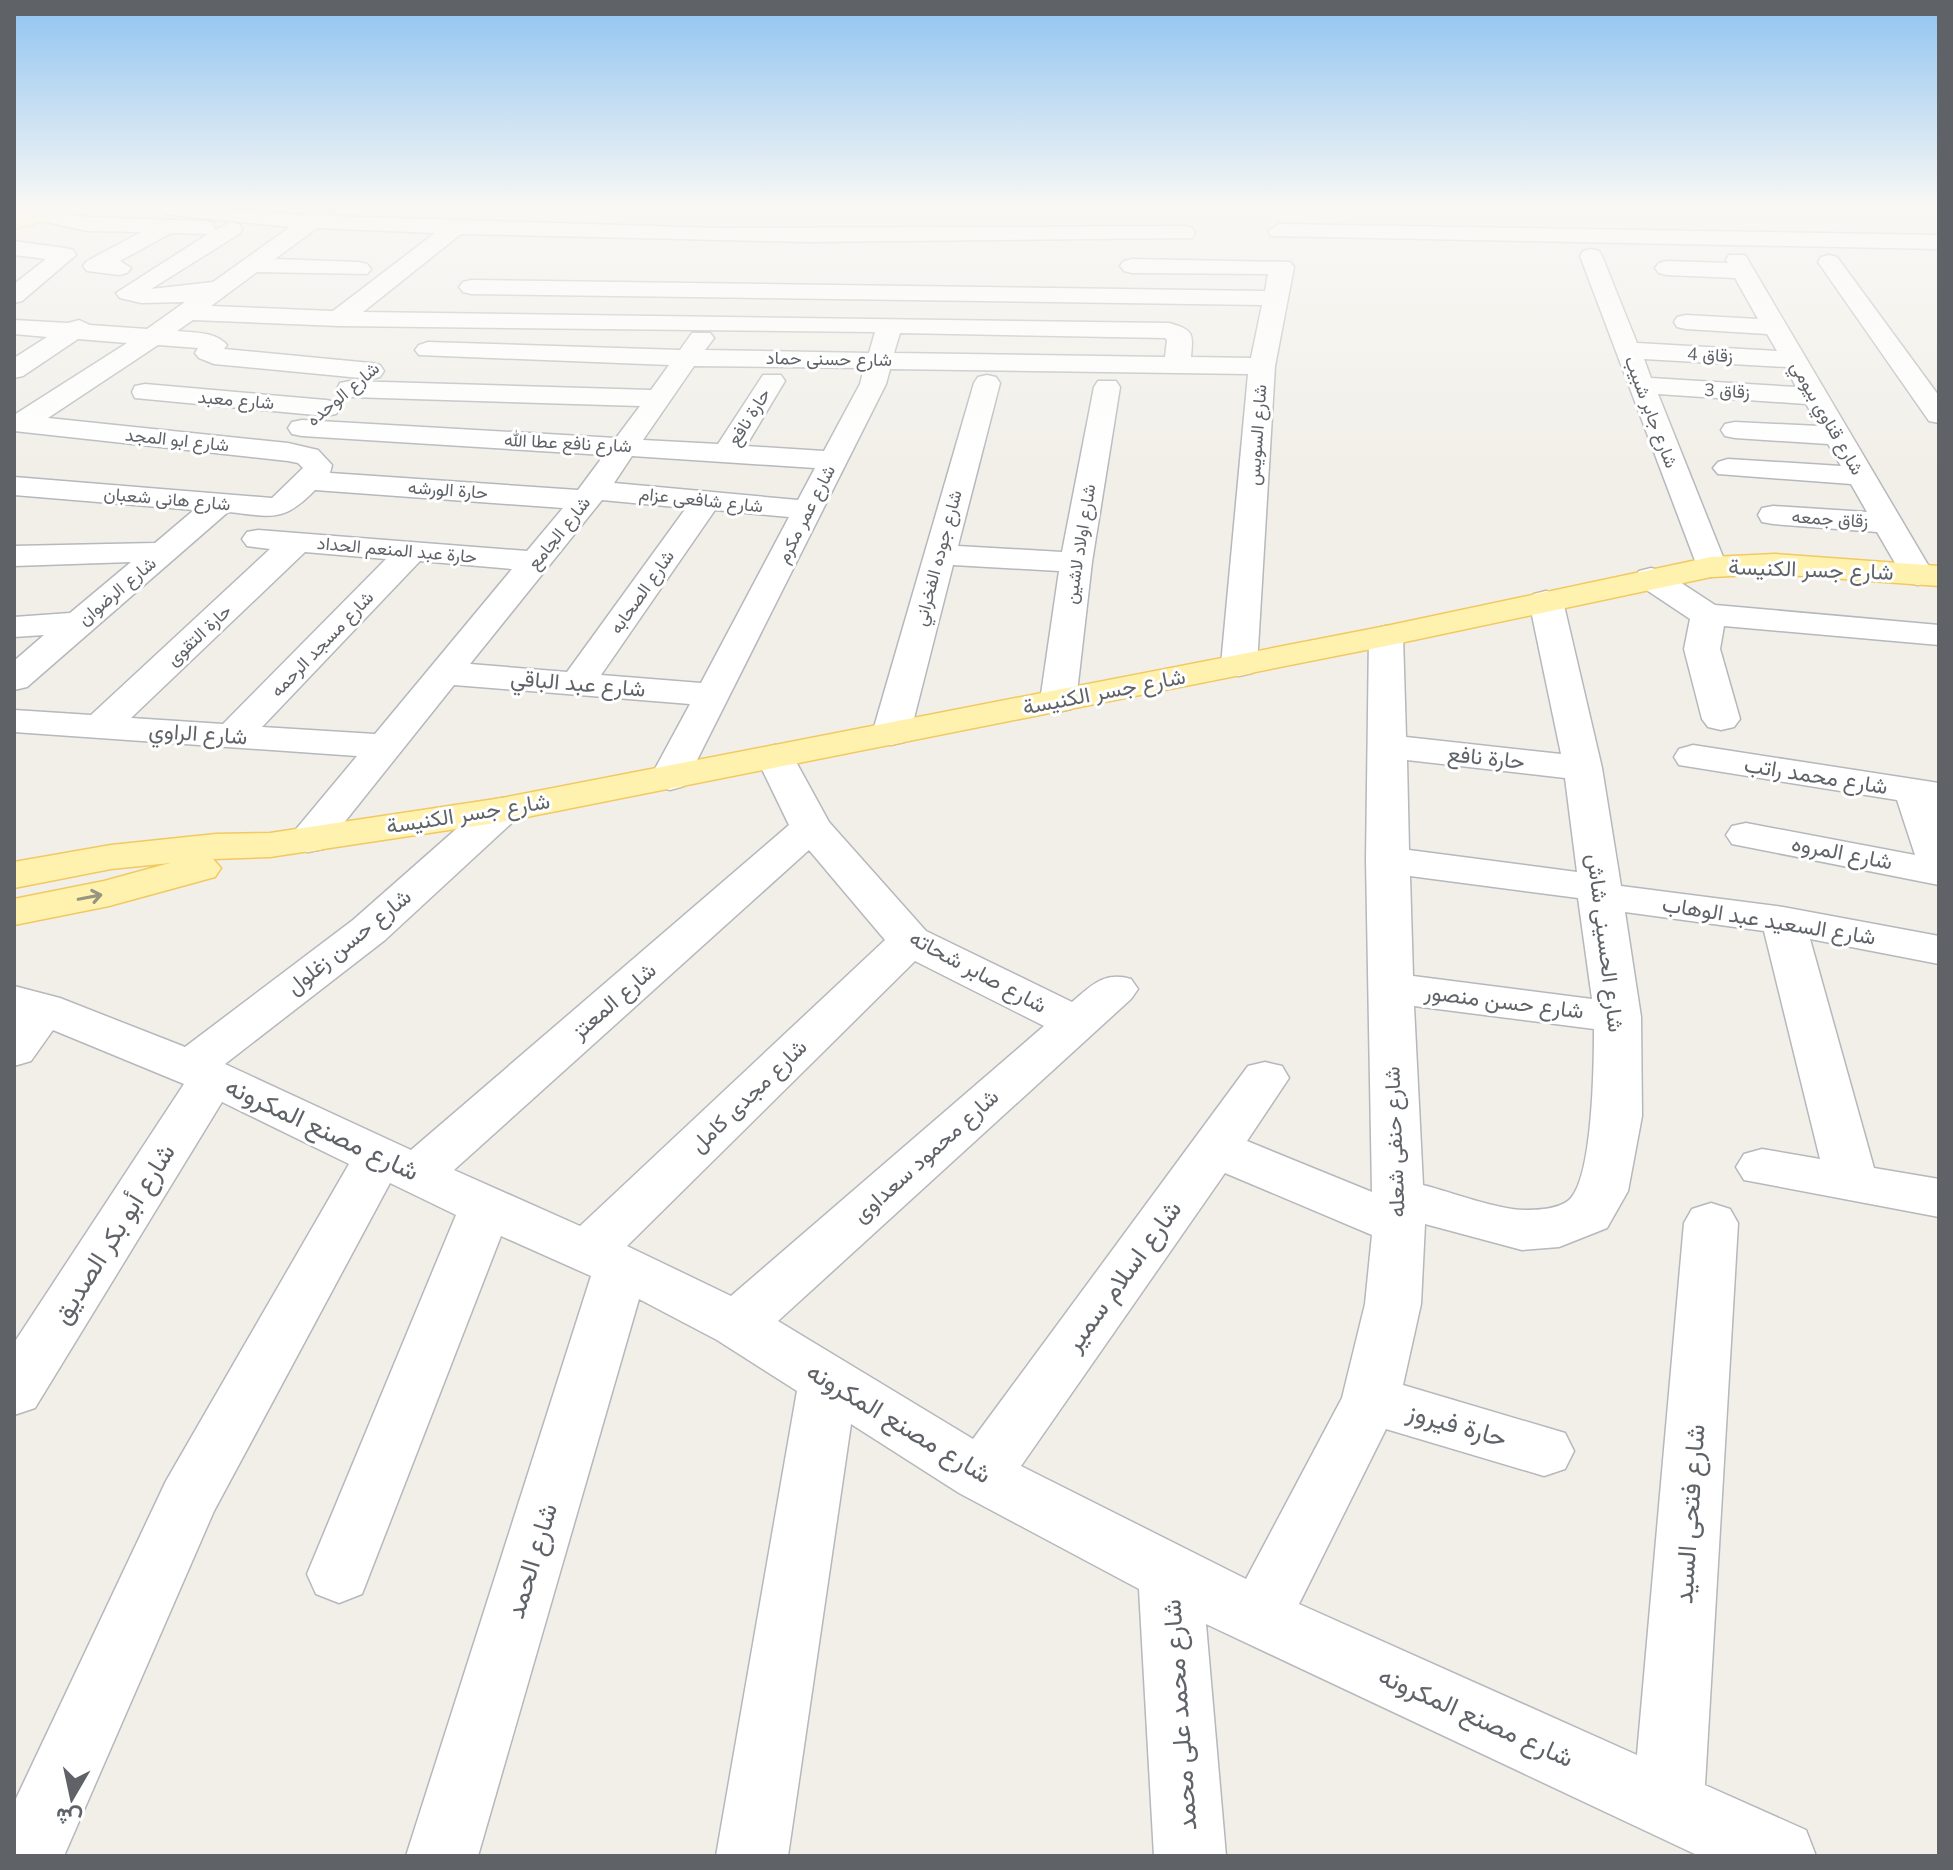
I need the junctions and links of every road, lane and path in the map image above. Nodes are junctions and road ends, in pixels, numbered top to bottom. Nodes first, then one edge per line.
1 (131, 295) edge
2 (180, 295) edge
3 (210, 295) edge
4 (370, 295) edge
5 (461, 295) edge
6 (728, 295) edge
7 (894, 295) edge
8 (1067, 295) edge
9 (1606, 295) edge
10 (1752, 295) edge
11 (1853, 295) edge
12 (127, 298) junction
13 (1276, 298) joint
14 (14, 305) edge
15 (188, 312) junction
16 (70, 319) junction
17 (339, 319) junction
18 (431, 321) junction
19 (711, 322) junction
20 (1686, 322) dead end
21 (889, 325) junction
22 (14, 327) edge
23 (1775, 327) junction
24 (153, 337) junction
25 (280, 341) dead end
26 (211, 349) junction
27 (1627, 350) junction
28 (391, 354) junction
29 (688, 358) junction
30 (882, 359) junction
31 (1794, 360) junction
32 (1178, 362) junction
33 (1262, 366) junction
34 (14, 370) edge
35 (772, 381) dead end
36 (987, 383) dead end
37 (1640, 385) junction
38 (1107, 387) dead end
39 (350, 389) junction
40 (145, 392) junction
41 (1815, 396) junction
42 (660, 398) junction
43 (326, 408) junction
44 (1939, 415) edge
45 (18, 423) edge
46 (302, 428) junction
47 (1735, 430) dead end
48 (88, 431) junction
49 (1838, 436) junction
50 (626, 446) junction
51 (276, 451) junction
52 (727, 453) junction
53 (834, 460) junction
54 (1728, 468) dead end
55 (1861, 476) junction
56 (310, 481) junction
57 (14, 486) edge
58 (590, 495) junction
59 (706, 501) junction
60 (219, 504) junction
61 (808, 510) junction
62 (1773, 515) dead end
63 (1888, 523) junction
64 (258, 539) dead end
65 (297, 542) junction
66 (412, 551) junction
67 (163, 552) junction
68 (938, 555) junction
69 (14, 556) edge
70 (536, 561) junction
71 (1076, 562) junction
72 (1711, 567) junction
73 (1928, 576) edge
74 (1651, 578) junction
75 (1546, 601) junction
76 (1706, 614) junction
77 (79, 623) junction
78 (14, 627) edge
79 (1939, 635) edge
80 (1386, 636) junction
81 (1239, 665) junction
82 (443, 673) junction
83 (14, 679) edge
84 (577, 684) junction
85 (712, 695) junction
86 (1058, 701) junction
87 (1721, 719) dead end
88 (14, 721) edge
89 (100, 727) junction
90 (891, 734) junction
91 (232, 736) junction
92 (382, 746) junction
93 (1388, 747) junction
94 (775, 757) junction
95 (1693, 757) dead end
96 (1583, 768) junction
97 (670, 778) junction
98 (1927, 793) edge
99 (502, 810) junction
100 (811, 827) junction
101 (1746, 835) dead end
102 (289, 842) junction
103 (1387, 860) junction
104 (1939, 869) edge
105 (14, 875) edge
106 (1598, 892) junction
107 (14, 912) edge
108 (1783, 920) junction
109 (910, 941) junction
110 (1939, 950) edge
111 (1390, 988) junction
112 (1115, 989) dead end
113 (1618, 1017) junction
114 (24, 1020) edge
115 (1077, 1023) junction
116 (202, 1072) junction
117 (1265, 1078) dead end
118 (1215, 1148) junction
119 (398, 1165) junction
120 (1762, 1167) dead end
121 (1852, 1183) junction
122 (1939, 1198) edge
123 (486, 1207) junction
124 (1398, 1211) junction
125 (1711, 1223) dead end
126 (605, 1258) junction
127 (737, 1324) junction
128 (828, 1381) junction
129 (14, 1391) edge
130 (1371, 1400) junction
131 (1544, 1451) dead end
132 (981, 1475) junction
133 (1170, 1573) junction
134 (339, 1574) dead end
135 (1259, 1618) junction
136 (1668, 1804) junction
137 (27, 1856) edge
138 (442, 1856) edge
139 (752, 1856) edge
140 (1190, 1856) edge
141 (1780, 1856) edge

1 - 12 street
2 - 12 street
3 - 15 street
4 - 17 street
5 - 18 street, شارع الوحده
6 - 19 street, شارع الجامع
7 - 21 street, شارع عمر مكرم
8 - 13 street
9 - 27 street, شارع جابر شبيب
10 - 23 street, شارع قناوي بيومي
11 - 44 street
12 - 16 street
13 - 33 street, شارع السويس
14 - 16 street
15 - 17 street
15 - 24 street
16 - 22 street
16 - 24 street
16 - 34 street
17 - 18 street
18 - 19 street
18 - 28 street, شارع الوحده
19 - 21 street
19 - 29 street, شارع الجامع
20 - 23 street
21 - 30 street, شارع عمر مكرم
21 - 32 street
23 - 31 street, شارع قناوي بيومي
24 - 26 street
24 - 45 street
25 - 28 street
26 - 28 street
26 - 40 street
27 - 31 street, زقاق 4
27 - 37 street, شارع جابر شبيب
28 - 29 street, شارع حسنى حماد
28 - 39 street, شارع الوحده
29 - 30 street, شارع حسنى حماد
29 - 42 street, شارع الجامع
30 - 32 street, شارع حسنى حماد
30 - 53 street, شارع عمر مكرم
31 - 41 street, شارع قناوي بيومي
32 - 33 street, شارع حسنى حماد
33 - 81 street, شارع السويس
35 - 52 street, حارة نافع
36 - 68 street, شارع جوده الفخراني
37 - 41 street, زقاق 3
37 - 72 street, شارع جابر شبيب
38 - 71 street, شارع اولاد لاشين
39 - 42 street
39 - 43 street, شارع الوحده
40 - 43 street, شارع معبد
40 - 48 street
41 - 49 street, شارع قناوي بيومي
42 - 50 street, شارع الجامع
43 - 46 street, شارع الوحده
45 - 48 street, شارع ابو المجد
46 - 50 street, شارع نافع عطا الله
46 - 51 street, شارع الوحده
47 - 49 street
48 - 51 street, شارع ابو المجد
49 - 55 street, شارع قناوي بيومي
50 - 52 street, شارع نافع عطا الله
50 - 58 street, شارع الجامع
51 - 56 street, شارع ابو المجد
52 - 53 street, شارع نافع عطا الله
53 - 61 street, شارع عمر مكرم
54 - 55 street
55 - 63 street, شارع قناوي بيومي
56 - 58 street, حارة الورشه
56 - 60 street, شارع هانى شعبان
57 - 60 street, شارع هانى شعبان
58 - 59 street, شارع شافعى عزام
58 - 70 street, شارع الجامع
59 - 61 street, شارع شافعى عزام
59 - 84 street, شارع الصحابه
60 - 67 street, شارع الرضوان
61 - 85 street, شارع عمر مكرم
62 - 63 street, زقاق جمعه
63 - 73 street, شارع قناوي بيومي
64 - 65 street, حارة عبد المنعم الحداد
65 - 66 street, حارة عبد المنعم الحداد
65 - 89 street, حارة التقوى
66 - 70 street, حارة عبد المنعم الحداد
66 - 91 street, شارع مسجد الرحمه
67 - 69 street
67 - 77 street, شارع الرضوان
68 - 71 street
68 - 90 street, شارع جوده الفخراني
70 - 82 street, شارع الجامع
71 - 86 street, شارع اولاد لاشين
72 - 73 main road, شارع جسر الكنيسة
72 - 74 main road, شارع جسر الكنيسة
74 - 75 main road, شارع جسر الكنيسة
74 - 76 street
75 - 80 main road, شارع جسر الكنيسة
75 - 96 street, شارع الحسينى شاش
76 - 79 street
76 - 87 street
77 - 78 street
77 - 83 street, شارع الرضوان
80 - 81 main road, شارع جسر الكنيسة
80 - 93 street, شارع حنفى شعله
81 - 86 main road, شارع جسر الكنيسة
82 - 84 street, شارع عبد الباقي
82 - 92 street, شارع الجامع
84 - 85 street, شارع عبد الباقي
85 - 97 street, شارع عمر مكرم
86 - 90 main road, شارع جسر الكنيسة
88 - 89 street, شارع الراوي
89 - 91 street, شارع الراوي
90 - 94 main road, شارع جسر الكنيسة
91 - 92 street, شارع الراوي
92 - 102 street, شارع الجامع
93 - 96 street, حارة نافع
93 - 103 street, شارع حنفى شعله
94 - 97 main road, شارع جسر الكنيسة
94 - 100 street, شارع صابر شحاته
95 - 98 street, شارع محمد راتب
96 - 106 street, شارع الحسينى شاش
97 - 99 main road, شارع جسر الكنيسة
98 - 104 street
99 - 102 main road, شارع جسر الكنيسة
99 - 116 street, شارع حسن زغلول
100 - 109 street, شارع صابر شحاته
100 - 119 street, شارع المعتز
101 - 104 street, شارع المروه
102 - 105 main road, شارع جسر الكنيسة
107 -> 102 main road, شارع جسر الكنيسة
103 - 106 street, شارع السعيد عبد الوهاب
103 - 111 street, شارع حنفى شعله
106 - 108 street, شارع السعيد عبد الوهاب
106 - 113 street, شارع الحسينى شاش
108 - 110 street, شارع السعيد عبد الوهاب
108 - 121 street
109 - 115 street, شارع صابر شحاته
109 - 126 street, شارع مجدى كامل
111 - 113 street, شارع حسن منصور
111 - 124 street, شارع حنفى شعله
112 - 115 street, شارع محمود سعداوى
113 - 124 street, شارع الحسينى شاش
114 - 116 street, شارع مصنع المكرونه
115 - 127 street, شارع محمود سعداوى
116 - 119 street, شارع مصنع المكرونه
116 - 129 street, شارع أبو بكر الصديق
117 - 118 street, شارع اسلام سمير
118 - 124 street
118 - 132 street, شارع اسلام سمير
119 - 123 street, شارع مصنع المكرونه
119 - 137 street, شارع المعتز
120 - 121 street
121 - 122 street
123 - 126 street, شارع مصنع المكرونه
123 - 134 street
124 - 130 street, شارع حنفى شعله
125 - 136 street, شارع فتحى السيد
126 - 127 street, شارع مصنع المكرونه
126 - 138 street, شارع الحمد
127 - 128 street, شارع مصنع المكرونه
128 - 132 street, شارع مصنع المكرونه
128 - 139 street
130 - 131 street, حارة فيروز
130 - 135 street, شارع حنفى شعله
132 - 133 street, شارع مصنع المكرونه
133 - 135 street, شارع مصنع المكرونه
133 - 140 street, شارع محمد على محمد
135 - 136 street, شارع مصنع المكرونه
136 - 141 street, شارع مصنع المكرونه

